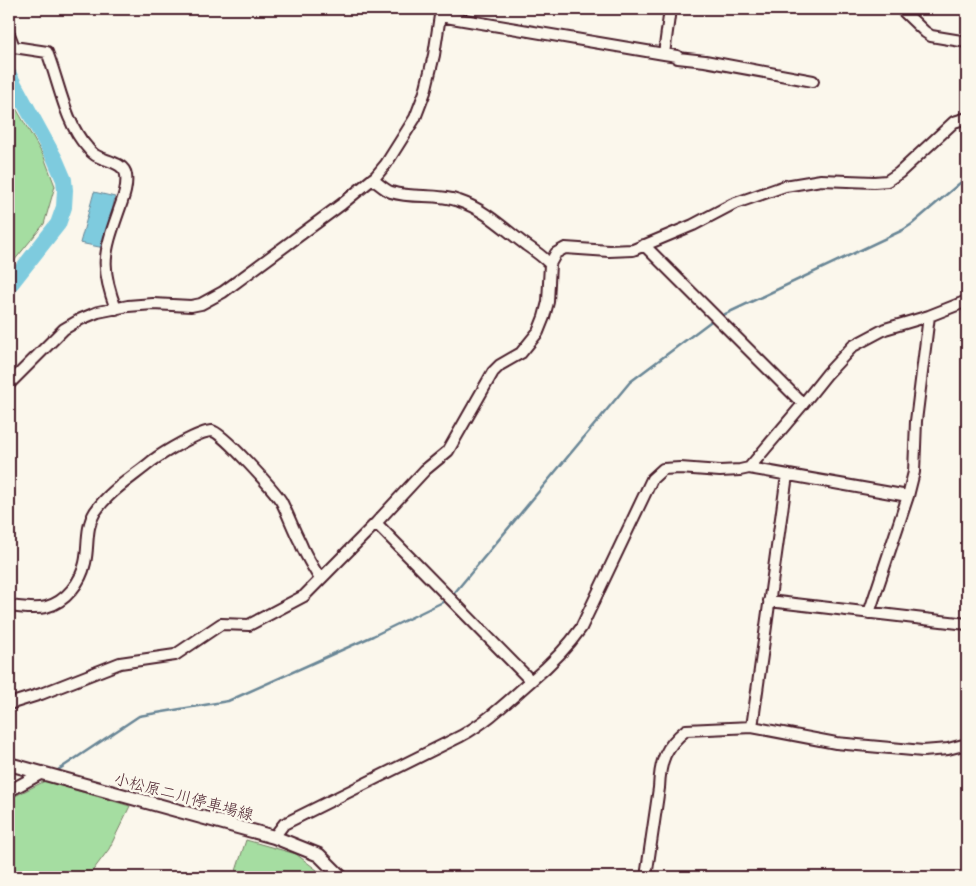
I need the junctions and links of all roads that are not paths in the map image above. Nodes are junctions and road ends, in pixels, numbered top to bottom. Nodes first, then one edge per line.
1 (670, 9) edge
2 (901, 9) edge
3 (440, 13) edge
4 (9, 34) edge
5 (967, 42) edge
6 (664, 54) junction
7 (812, 81) dead end
8 (967, 118) edge
9 (372, 179) junction
10 (644, 245) junction
11 (550, 264) junction
12 (967, 301) edge
13 (116, 309) junction
14 (929, 316) junction
15 (9, 384) edge
16 (804, 404) junction
17 (749, 468) junction
18 (787, 475) junction
19 (908, 496) junction
20 (376, 523) junction
21 (320, 579) junction
22 (769, 601) junction
23 (9, 606) edge
24 (869, 613) junction
25 (967, 624) edge
26 (531, 680) junction
27 (9, 704) edge
28 (752, 727) junction
29 (967, 744) edge
30 (9, 764) edge
31 (40, 774) junction
32 (9, 791) edge
33 (274, 837) junction
34 (341, 877) edge
35 (646, 877) edge

1 - 6 street
2 - 5 street
3 - 6 street
3 - 9 street
4 - 13 street
6 - 7 street
8 - 10 street
9 - 11 street
9 - 13 street
10 - 11 street
10 - 16 street
11 - 20 street
12 - 14 street
13 - 15 street
14 - 16 street
14 - 19 street
16 - 17 street
17 - 18 street
17 - 26 street
18 - 19 street
18 - 22 street
19 - 24 street
20 - 21 street
20 - 26 street
21 - 23 street
21 - 27 street
22 - 24 street
22 - 28 street
24 - 25 street
26 - 33 street
28 - 29 street
28 - 35 street
30 - 31 main road, 小松原二川停車場線
31 - 32 street
31 - 33 main road, 小松原二川停車場線
33 - 34 main road, 小松原二川停車場線

